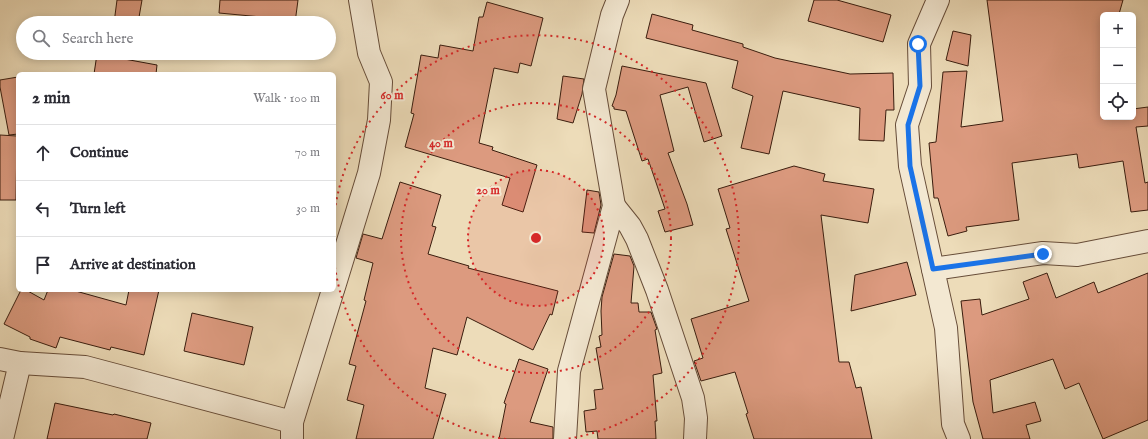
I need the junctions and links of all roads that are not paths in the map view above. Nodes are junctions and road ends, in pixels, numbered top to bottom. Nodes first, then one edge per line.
1 (360, 0) edge
2 (618, 0) edge
3 (938, 0) edge
4 (614, 206) junction
5 (1148, 241) edge
6 (933, 269) junction
7 (336, 280) edge
8 (332, 292) edge
9 (10, 361) edge
10 (292, 431) edge
11 (2, 439) edge
12 (565, 439) edge
13 (695, 439) edge
14 (959, 439) edge

1 - 7 street
2 - 4 street
3 - 6 street
4 - 12 street
4 - 13 street
5 - 6 street
6 - 14 street
8 - 10 street
9 - 10 street
9 - 11 street

